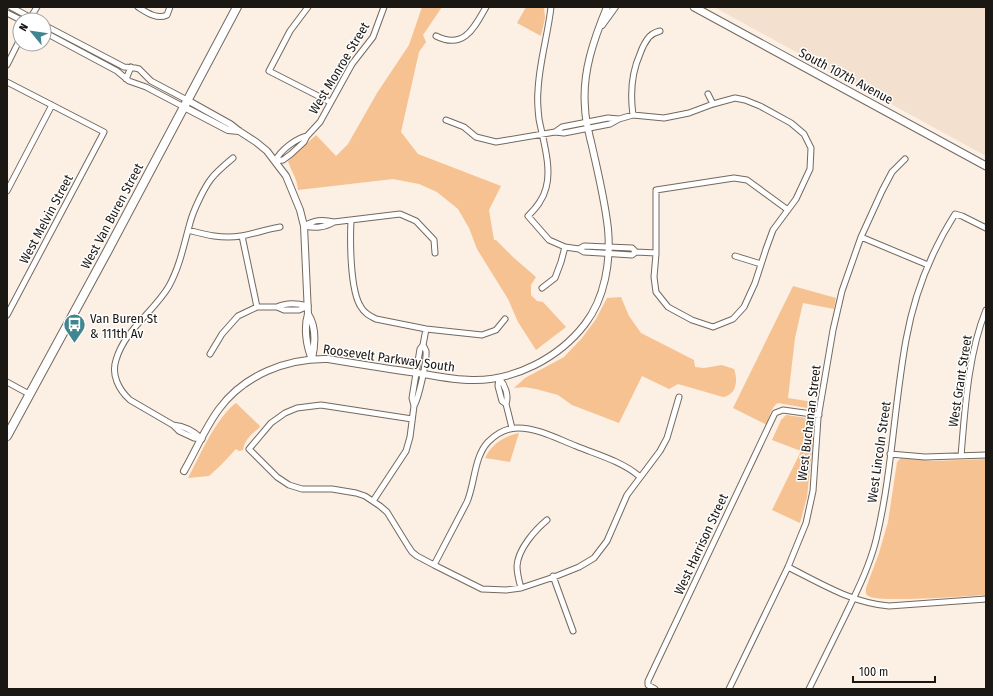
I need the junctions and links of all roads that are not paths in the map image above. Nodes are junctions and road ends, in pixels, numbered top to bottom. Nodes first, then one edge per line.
1 (11, 7) edge
2 (138, 7) edge
3 (170, 7) edge
4 (237, 7) edge
5 (308, 7) edge
6 (384, 7) edge
7 (486, 7) edge
8 (551, 7) edge
9 (607, 7) edge
10 (615, 7) edge
11 (694, 7) edge
12 (20, 12) edge
13 (52, 28) edge
14 (599, 30) junction
15 (660, 30) dead end
16 (52, 36) edge
17 (436, 36) dead end
18 (13, 52) edge
19 (103, 56) junction
20 (100, 62) junction
21 (7, 65) edge
22 (132, 67) junction
23 (126, 79) junction
24 (7, 82) edge
25 (708, 94) dead end
26 (330, 102) junction
27 (185, 104) junction
28 (713, 104) junction
29 (52, 105) junction
30 (633, 115) junction
31 (446, 120) dead end
32 (587, 126) junction
33 (543, 134) junction
34 (233, 158) dead end
35 (905, 159) dead end
36 (275, 161) junction
37 (986, 166) edge
38 (7, 191) edge
39 (788, 210) junction
40 (350, 220) junction
41 (304, 226) junction
42 (280, 228) dead end
43 (986, 228) edge
44 (188, 230) junction
45 (242, 236) junction
46 (861, 237) junction
47 (565, 247) junction
48 (609, 250) junction
49 (435, 253) dead end
50 (656, 253) junction
51 (735, 256) dead end
52 (761, 264) junction
53 (928, 265) junction
54 (542, 288) dead end
55 (308, 306) junction
56 (257, 307) junction
57 (986, 310) edge
58 (7, 315) edge
59 (505, 319) dead end
60 (426, 330) junction
61 (210, 354) dead end
62 (312, 359) junction
63 (419, 374) junction
64 (499, 378) junction
65 (7, 382) edge
66 (29, 394) junction
67 (679, 397) dead end
68 (819, 415) junction
69 (412, 419) junction
70 (512, 428) junction
71 (7, 436) edge
72 (202, 439) junction
73 (890, 454) junction
74 (986, 455) edge
75 (961, 456) junction
76 (184, 471) dead end
77 (639, 476) junction
78 (373, 501) junction
79 (547, 520) dead end
80 (434, 565) junction
81 (788, 567) junction
82 (553, 576) junction
83 (520, 588) junction
84 (853, 599) junction
85 (986, 599) edge
86 (573, 631) dead end
87 (655, 689) edge
88 (728, 689) edge
89 (809, 689) edge

1 - 12 street
2 - 3 street
4 - 27 main road, West Van Buren Street
5 - 26 street
6 - 26 street, West Monroe Street
7 - 17 street
8 - 33 street
9 - 14 street
10 - 14 street
11 - 37 main road, South 107th Avenue
13 - 19 street
14 - 32 street, Roosevelt Parkway South
15 - 30 street
16 - 20 street
18 - 21 street
19 - 20 street
19 - 22 street
20 - 23 street
22 - 23 street
22 - 27 street
23 - 27 street
24 - 29 street
25 - 28 street
26 - 36 street, West Monroe Street
27 - 36 street
27 - 66 main road, West Van Buren Street
28 - 30 street
28 - 39 street
29 - 38 street
29 - 58 street, West Melvin Street
30 - 32 street
31 - 33 street
32 - 33 street
32 - 48 street, Roosevelt Parkway South
33 - 47 street
34 - 44 street
35 - 46 street, West Buchanan Street
36 - 41 street
39 - 50 street
39 - 52 street
40 - 41 street
40 - 49 street
40 - 60 street
41 - 55 street
42 - 45 street
43 - 53 street, West Lincoln Street
44 - 45 street
44 - 72 street
45 - 56 street
46 - 53 street
46 - 68 street, West Buchanan Street
47 - 48 street
47 - 54 street
48 - 50 street
48 - 64 street, Roosevelt Parkway South
50 - 52 street
51 - 52 street
53 - 73 street, West Lincoln Street
55 - 56 street
55 - 62 street
56 - 61 street
57 - 75 street, West Grant Street
59 - 60 street
60 - 63 street
62 - 63 street, Roosevelt Parkway South
62 - 72 street, Roosevelt Parkway South
63 - 64 street, Roosevelt Parkway South
63 - 69 street
64 - 70 street
65 - 66 street
66 - 71 main road, West Van Buren Street
67 - 77 street
68 - 81 street, West Buchanan Street
68 - 87 street, West Harrison Street
69 - 78 street
69 - 78 street
70 - 77 street
70 - 80 street
72 - 76 street, Roosevelt Parkway South
73 - 75 street
73 - 84 street, West Lincoln Street
74 - 75 street
77 - 82 street
78 - 80 street
79 - 83 street
80 - 83 street
81 - 84 street
81 - 88 street, West Buchanan Street
82 - 83 street
82 - 86 street
84 - 85 street
84 - 89 street, West Lincoln Street

